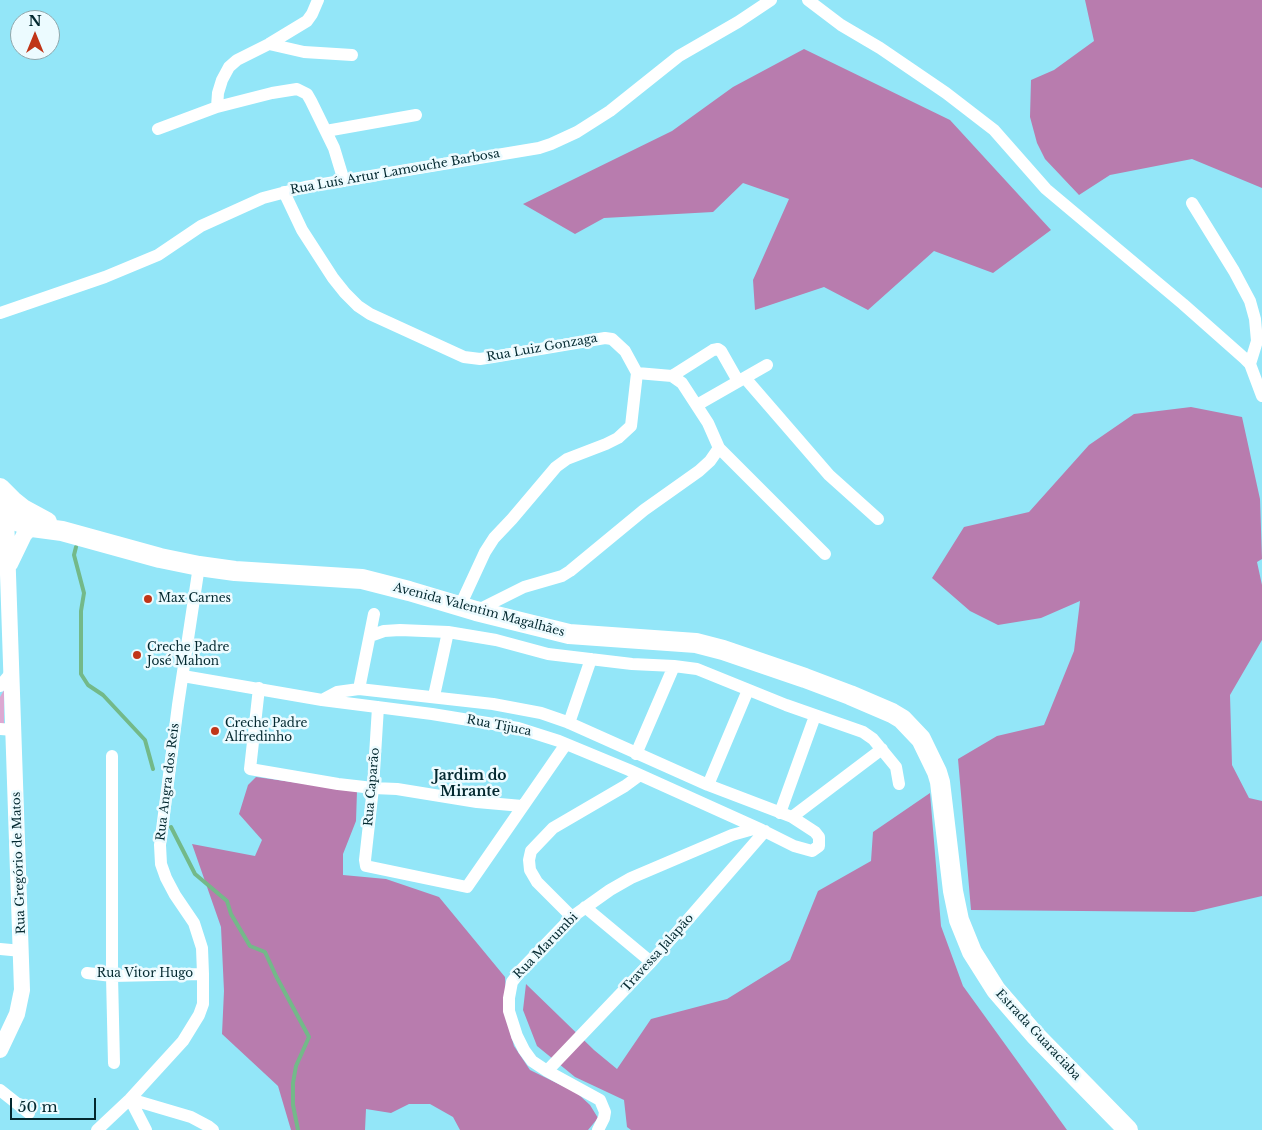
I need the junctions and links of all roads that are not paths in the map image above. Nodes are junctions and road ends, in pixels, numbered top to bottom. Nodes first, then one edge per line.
1 (318, 0) edge
2 (771, 0) edge
3 (808, 0) edge
4 (269, 44) junction
5 (352, 55) dead end
6 (217, 107) junction
7 (416, 115) dead end
8 (158, 129) dead end
9 (326, 131) junction
10 (344, 181) junction
11 (284, 192) junction
12 (1192, 203) dead end
13 (0, 313) edge
14 (1250, 364) junction
15 (767, 365) dead end
16 (637, 373) junction
17 (672, 376) junction
18 (742, 380) junction
19 (1262, 396) edge
20 (698, 405) junction
21 (719, 448) junction
22 (5, 503) edge
23 (878, 519) dead end
24 (36, 522) junction
25 (825, 554) dead end
26 (199, 566) junction
27 (8, 568) junction
28 (468, 609) junction
29 (374, 614) dead end
30 (448, 632) junction
31 (370, 636) junction
32 (591, 659) junction
33 (674, 666) junction
34 (12, 672) junction
35 (183, 676) junction
36 (0, 686) edge
37 (259, 688) junction
38 (359, 689) junction
39 (748, 690) junction
40 (434, 696) junction
41 (322, 700) junction
42 (378, 707) junction
43 (816, 716) junction
44 (569, 724) junction
45 (7, 730) edge
46 (566, 744) junction
47 (882, 749) junction
48 (636, 754) junction
49 (112, 756) dead end
50 (640, 775) junction
51 (940, 782) joint
52 (899, 784) dead end
53 (708, 785) junction
54 (373, 788) junction
55 (522, 806) junction
56 (786, 815) junction
57 (761, 829) junction
58 (585, 907) junction
59 (572, 917) junction
60 (0, 949) edge
61 (22, 951) junction
62 (651, 962) junction
63 (87, 974) dead end
64 (203, 974) junction
65 (112, 976) junction
66 (0, 1050) edge
67 (114, 1063) dead end
68 (547, 1071) junction
69 (0, 1090) edge
70 (130, 1099) junction
71 (29, 1113) dead end
72 (97, 1130) edge
73 (146, 1130) edge
74 (213, 1130) edge
75 (598, 1130) edge
76 (1128, 1130) edge

1 - 4 street
2 - 10 street, Rua Luís Artur Lamouche Barbosa
3 - 14 street
4 - 5 street
4 - 6 street
6 - 8 street
6 - 9 street
7 - 9 street
9 - 10 street
10 - 11 street, Rua Luís Artur Lamouche Barbosa
11 - 13 street, Rua Luís Artur Lamouche Barbosa
11 - 16 street, Rua Luiz Gonzaga
12 - 14 street
14 - 19 street
15 - 18 street
16 - 17 street
16 - 28 street
17 - 18 street
17 - 20 street
18 - 20 street
18 - 23 street
20 - 21 street
21 - 25 street
21 - 28 street
22 - 24 main road, Avenida Valentim Magalhães
22 - 27 street, Rua Gregório de Matos
24 - 26 main road, Avenida Valentim Magalhães
24 - 27 street
26 - 28 main road, Avenida Valentim Magalhães
26 - 35 street, Rua Angra dos Reis
27 - 34 street, Rua Gregório de Matos
28 - 51 main road, Avenida Valentim Magalhães
29 - 31 street
30 - 31 street
30 - 32 street
30 - 40 street
31 - 38 street
32 - 33 street
32 - 44 street
33 - 39 street
33 - 48 street
34 - 36 street
34 - 45 street, Rua Gregório de Matos
35 - 37 street, Rua Tijuca
35 - 64 street, Rua Angra dos Reis
37 - 41 street, Rua Tijuca
37 - 54 street
38 - 40 street
38 - 41 street
39 - 43 street
39 - 53 street
40 - 44 street
41 - 42 street, Rua Tijuca
42 - 46 street, Rua Tijuca
42 - 54 street, Rua Caparão
43 - 47 street
43 - 56 street
44 - 48 street
45 - 61 street, Rua Gregório de Matos
46 - 50 street, Rua Tijuca
46 - 55 street
47 - 52 street
47 - 56 street
48 - 53 street
49 - 65 street
50 - 57 street, Rua Tijuca
50 - 59 street
51 - 76 main road, Estrada Guaraciaba
53 - 56 street
54 - 55 street
54 - 55 street, Rua Caparão
56 - 57 street, Rua Tijuca
57 - 58 street, Rua Marumbi
57 - 62 street, Travessa Jalapão
58 - 59 street, Rua Marumbi
58 - 62 street
59 - 68 street, Rua Marumbi
60 - 61 street
61 - 66 street, Rua Gregório de Matos
62 - 68 street, Travessa Jalapão
63 - 65 street, Rua Vitor Hugo
64 - 65 street, Rua Vitor Hugo
64 - 70 street, Rua Angra dos Reis
65 - 67 street
68 - 75 street, Rua Marumbi
69 - 71 street
70 - 72 street, Rua Angra dos Reis
70 - 73 street
70 - 74 street

